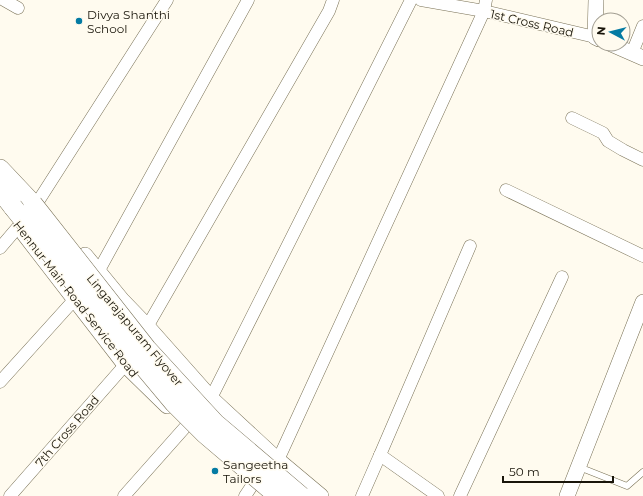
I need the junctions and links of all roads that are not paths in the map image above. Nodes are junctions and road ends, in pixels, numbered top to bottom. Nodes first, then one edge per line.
1 (4, 0) edge
2 (167, 0) edge
3 (248, 0) edge
4 (333, 0) edge
5 (410, 0) edge
6 (421, 0) edge
7 (596, 0) edge
8 (485, 6) edge
9 (18, 8) dead end
10 (596, 12) edge
11 (643, 26) edge
12 (591, 36) edge
13 (638, 56) edge
14 (572, 118) dead end
15 (643, 160) edge
16 (0, 168) edge
17 (506, 190) dead end
18 (5, 197) edge
19 (36, 202) junction
20 (18, 227) junction
21 (470, 246) dead end
22 (0, 248) edge
23 (643, 256) edge
24 (98, 272) junction
25 (562, 277) dead end
26 (74, 300) junction
27 (643, 302) edge
28 (148, 327) junction
29 (125, 365) junction
30 (0, 382) edge
31 (211, 398) junction
32 (186, 425) junction
33 (380, 455) junction
34 (278, 460) junction
35 (579, 467) junction
36 (643, 472) edge
37 (249, 490) edge
38 (10, 496) edge
39 (124, 496) edge
40 (267, 496) edge
41 (278, 496) edge
42 (301, 496) edge
43 (321, 496) edge
44 (362, 496) edge
45 (438, 496) edge
46 (460, 496) edge
47 (567, 496) edge

1 - 9 street
2 - 19 street
3 - 24 street
4 - 28 street, 7th Cross Road
5 - 31 street
6 - 8 street, 1st Cross Road
7 - 10 street
8 - 12 street, 1st Cross Road
8 - 34 street
11 - 13 street
14 - 15 street
16 - 19 main road, Lingarajapuram Flyover
17 - 23 street
18 - 20 street, Hennur Main Road Service Road
18 - 41 main road, Lingarajapuram Flyover, bridge
19 - 24 street
19 - 42 main road, Lingarajapuram Flyover, bridge
20 - 22 street
20 - 26 street, Hennur Main Road Service Road
21 - 33 street
24 - 28 street
25 - 46 street
26 - 29 street, Hennur Main Road Service Road
26 - 30 street
27 - 35 street
28 - 29 street, 7th Cross Road
28 - 31 street
29 - 32 street, Hennur Main Road Service Road
29 - 38 street, 7th Cross Road
31 - 32 street
31 - 34 street
32 - 37 street, Hennur Main Road Service Road
32 - 39 street
33 - 44 street
33 - 45 street
34 - 37 street
34 - 43 street
35 - 36 lane
35 - 47 street
37 - 40 street, Hennur Main Road Service Road

